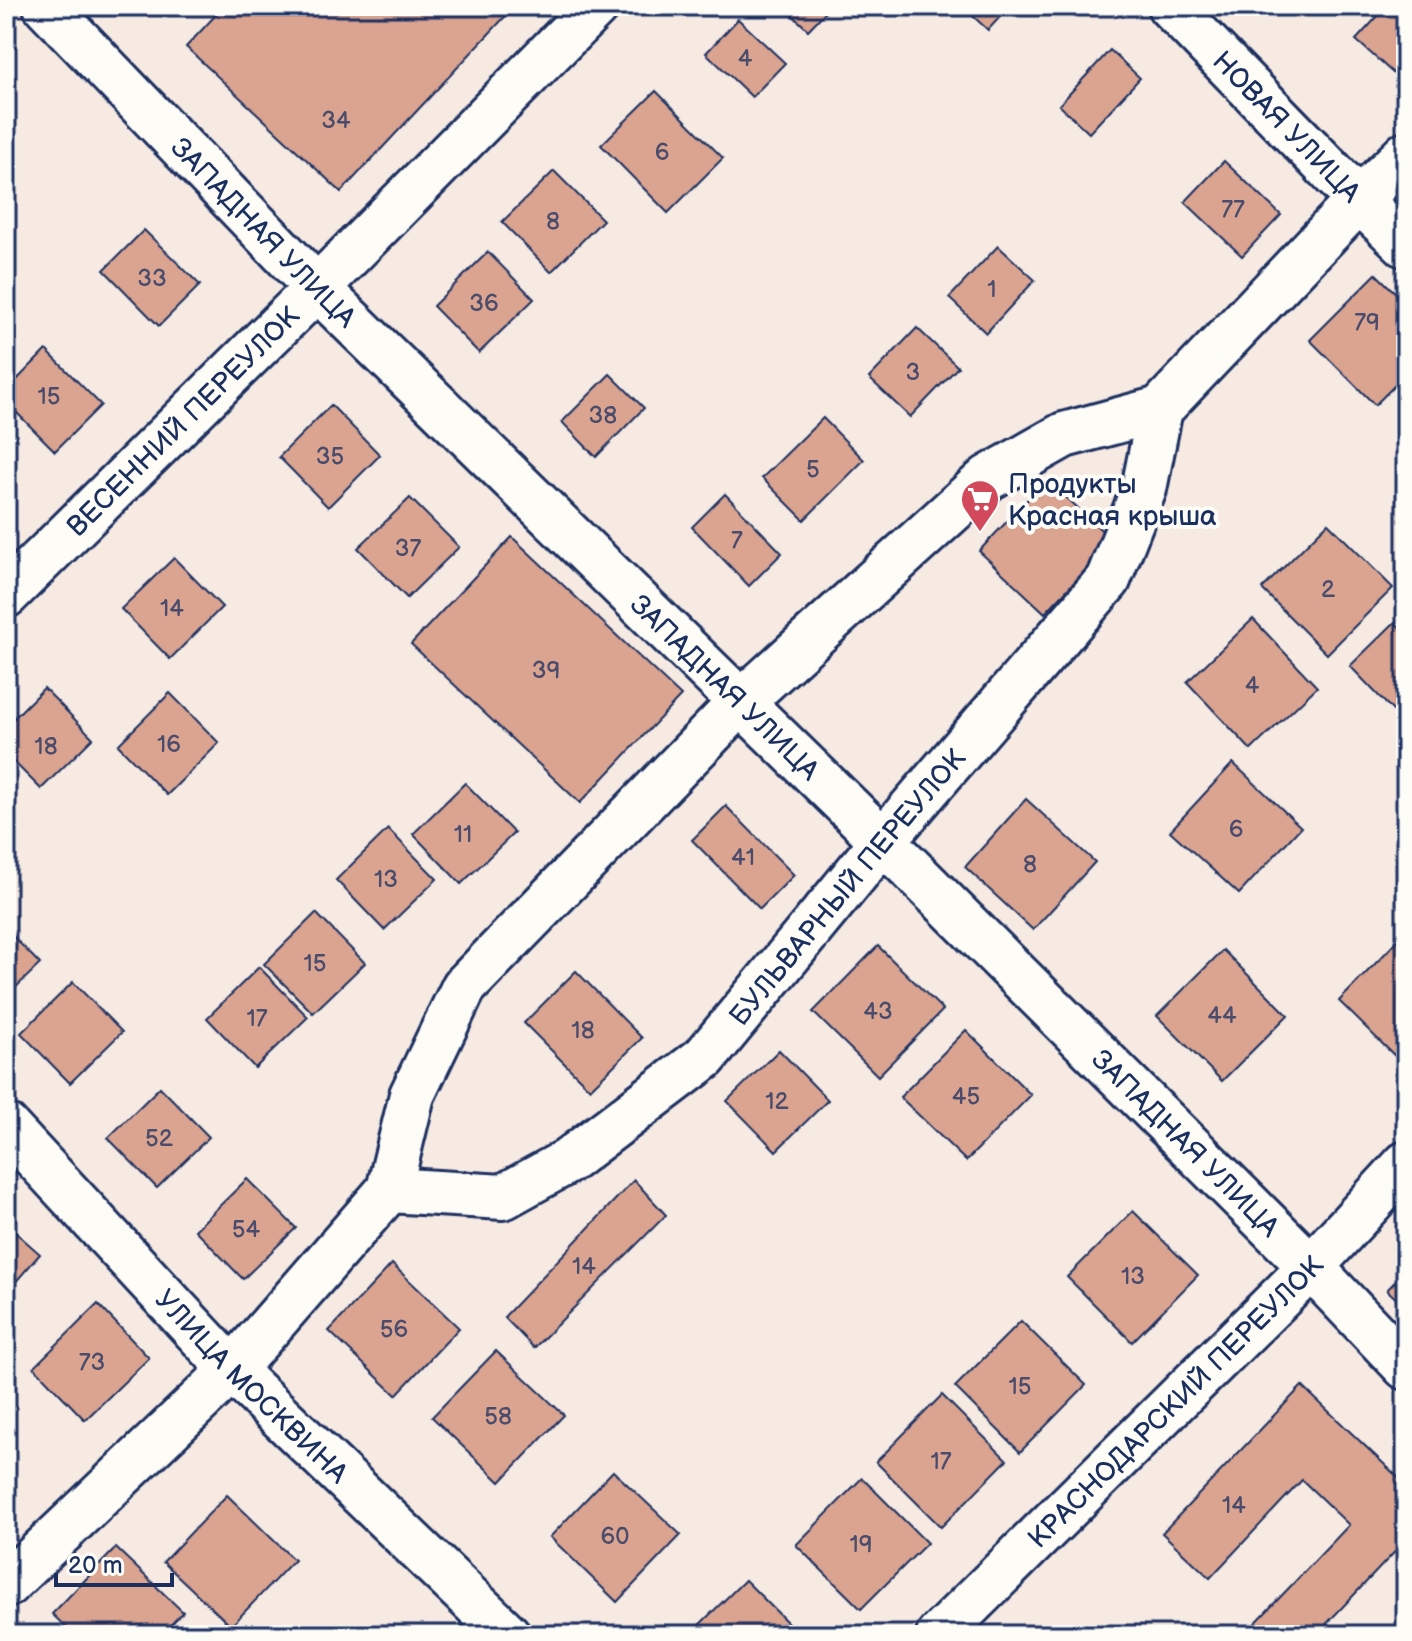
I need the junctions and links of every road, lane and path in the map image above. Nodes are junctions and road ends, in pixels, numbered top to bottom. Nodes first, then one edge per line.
1 (46, 6) edge
2 (596, 6) edge
3 (1170, 6) edge
4 (1406, 154) edge
5 (1359, 200) junction
6 (1406, 245) edge
7 (317, 288) junction
8 (1160, 409) junction
9 (6, 595) edge
10 (741, 702) junction
11 (883, 841) junction
12 (6, 1126) edge
13 (1406, 1164) edge
14 (389, 1190) junction
15 (1311, 1267) junction
16 (1406, 1367) edge
17 (232, 1370) junction
18 (6, 1585) edge
19 (508, 1635) edge
20 (939, 1635) edge

1 - 7 street, ЗАПАДНАЯ УЛИЦА
2 - 7 street, ВЕСЕННИЙ ПЕРЕУЛОК
3 - 5 street, НОВАЯ УЛИЦА
4 - 5 street
5 - 6 street, НОВАЯ УЛИЦА
5 - 8 street
7 - 9 street, ВЕСЕННИЙ ПЕРЕУЛОК
7 - 10 street, ЗАПАДНАЯ УЛИЦА
8 - 10 street
8 - 11 street, БУЛЬВАРНЫЙ ПЕРЕУЛОК
10 - 11 street, ЗАПАДНАЯ УЛИЦА
10 - 14 street
11 - 14 street, БУЛЬВАРНЫЙ ПЕРЕУЛОК
11 - 15 street, ЗАПАДНАЯ УЛИЦА
12 - 17 street, УЛИЦА МОСКВИНА
13 - 15 street, КРАСНОДАРСКИЙ ПЕРЕУЛОК
14 - 17 street
15 - 16 street, ЗАПАДНАЯ УЛИЦА
15 - 20 street, КРАСНОДАРСКИЙ ПЕРЕУЛОК
17 - 18 street
17 - 19 street, УЛИЦА МОСКВИНА

